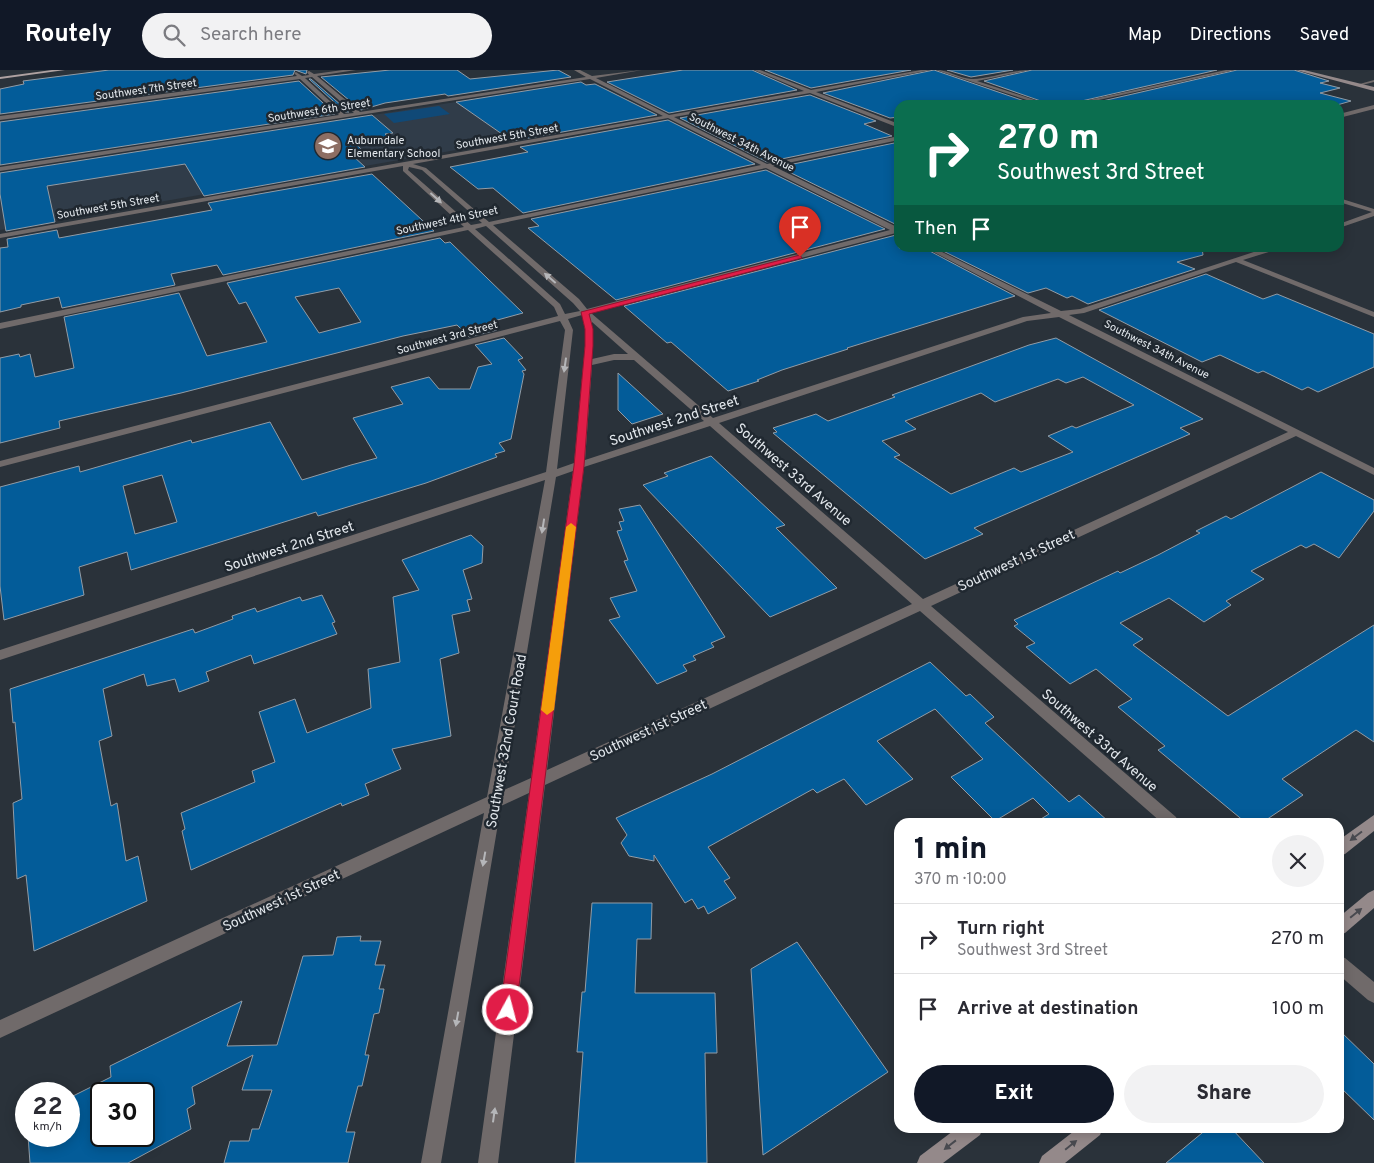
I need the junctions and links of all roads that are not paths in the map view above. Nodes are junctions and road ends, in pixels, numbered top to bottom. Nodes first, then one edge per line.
1 (63, 70) edge
2 (292, 70) edge
3 (308, 70) edge
4 (354, 70) edge
5 (576, 70) edge
6 (640, 70) edge
7 (756, 70) edge
8 (929, 70) edge
9 (938, 70) edge
10 (1028, 70) edge
11 (1233, 70) edge
12 (1298, 70) edge
13 (314, 76) junction
14 (300, 77) junction
15 (0, 78) edge
16 (591, 78) junction
17 (971, 81) junction
18 (1374, 81) edge
19 (1358, 85) junction
20 (1374, 88) edge
21 (810, 91) junction
22 (1030, 100) edge
23 (1092, 100) edge
24 (1374, 107) edge
25 (359, 114) junction
26 (1344, 115) edge
27 (343, 116) junction
28 (668, 117) junction
29 (0, 118) edge
30 (894, 124) edge
31 (894, 139) edge
32 (407, 164) junction
33 (764, 165) junction
34 (0, 169) edge
35 (1344, 202) edge
36 (1374, 213) edge
37 (487, 223) junction
38 (1344, 224) edge
39 (468, 227) junction
40 (894, 229) edge
41 (894, 232) edge
42 (0, 236) edge
43 (937, 252) edge
44 (1260, 252) edge
45 (1236, 260) junction
46 (585, 312) junction
47 (1062, 314) junction
48 (1374, 315) edge
49 (564, 318) junction
50 (0, 326) edge
51 (637, 358) junction
52 (588, 363) junction
53 (711, 422) junction
54 (1297, 432) junction
55 (0, 464) edge
56 (579, 466) junction
57 (1374, 472) edge
58 (551, 475) junction
59 (921, 604) junction
60 (0, 655) edge
61 (538, 781) junction
62 (495, 801) junction
63 (1166, 818) edge
64 (1374, 822) edge
65 (1344, 845) edge
66 (1374, 898) edge
67 (1344, 923) edge
68 (1344, 968) edge
69 (1374, 994) edge
70 (0, 1029) edge
71 (966, 1133) edge
72 (1087, 1133) edge
73 (431, 1163) edge
74 (488, 1163) edge
75 (927, 1163) edge
76 (1050, 1163) edge

1 - 15 main road
2 - 14 street
3 - 13 street
4 - 13 street, Southwest 7th Street
5 - 16 street, Southwest 34th Avenue
6 - 16 street, Southwest 6th Street
7 - 21 street
8 - 21 street, Southwest 5th Street
9 - 17 street
10 - 17 street
11 - 23 street
12 - 19 main road
13 - 14 street, Southwest 7th Street
13 - 25 street
14 - 27 street
14 - 29 street, Southwest 7th Street
16 - 25 street, Southwest 6th Street
16 - 28 street, Southwest 34th Avenue
17 - 22 street
18 - 19 street
19 - 20 main road
21 - 28 street, Southwest 5th Street
21 - 30 street
24 - 26 street
25 - 27 street, Southwest 6th Street
27 - 34 street, Southwest 6th Street
28 - 32 street, Southwest 5th Street
28 - 33 street, Southwest 34th Avenue
31 - 33 street, Southwest 4th Street
32 - 37 street, Southwest 33rd Avenue
32 -> 39 street
32 - 42 street, Southwest 5th Street
33 - 37 street, Southwest 4th Street
33 - 40 street, Southwest 34th Avenue
35 - 36 street
36 - 38 street
37 - 39 street, Southwest 4th Street
46 -> 37 street, Southwest 33rd Avenue
39 - 49 street
39 - 50 street, Southwest 4th Street
41 - 46 street, Southwest 3rd Street
43 - 47 street, Southwest 34th Avenue
44 - 45 street, Southwest 2nd Street
45 - 47 street, Southwest 2nd Street
45 - 48 street
46 - 49 street, Southwest 3rd Street
46 - 51 street, Southwest 33rd Avenue
46 - 52 street
47 - 53 street, Southwest 2nd Street
47 - 54 street, Southwest 34th Avenue
49 - 55 street, Southwest 3rd Street
49 -> 58 street, Southwest 32nd Court Road
51 - 52 street
51 - 53 street, Southwest 33rd Avenue
52 - 56 street
53 - 56 street, Southwest 2nd Street
53 - 59 street, Southwest 33rd Avenue
54 - 57 street, Southwest 34th Avenue
54 - 59 street, Southwest 1st Street
56 - 58 street, Southwest 2nd Street
56 - 61 street
58 - 60 street, Southwest 2nd Street
58 -> 62 street, Southwest 32nd Court Road
59 - 61 street, Southwest 1st Street
59 - 63 street, Southwest 33rd Avenue
61 - 62 street, Southwest 1st Street
74 -> 61 street
62 - 70 street, Southwest 1st Street
62 -> 73 street, Southwest 32nd Court Road
64 -> 65 main road
67 -> 66 main road
68 - 69 street
71 -> 75 main road
76 -> 72 main road

